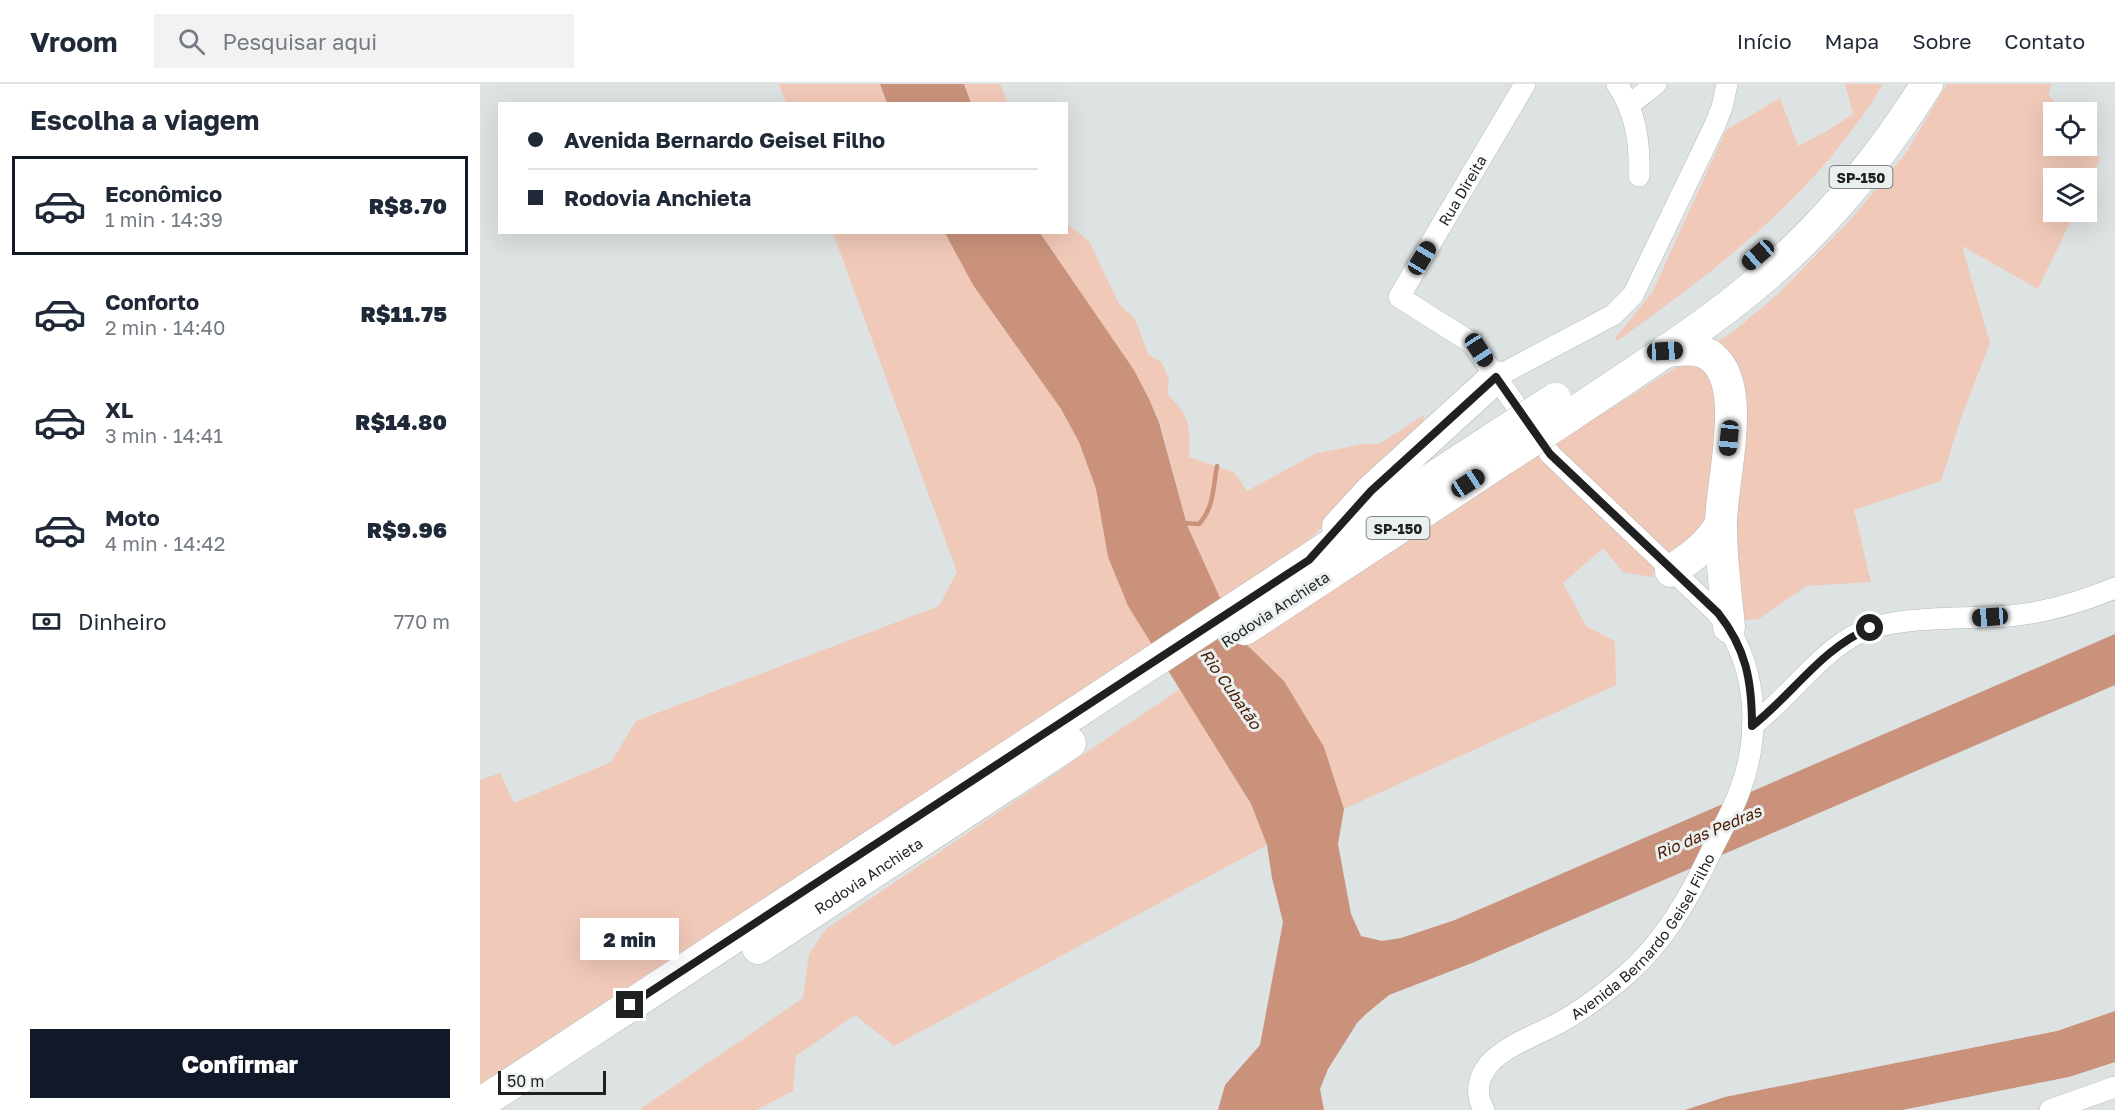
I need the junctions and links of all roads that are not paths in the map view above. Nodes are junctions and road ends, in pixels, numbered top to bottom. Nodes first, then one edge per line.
1 (1525, 84) edge
2 (1617, 84) edge
3 (1656, 84) edge
4 (1727, 84) edge
5 (1903, 84) edge
6 (1926, 84) edge
7 (1629, 105) junction
8 (1639, 176) dead end
9 (1398, 297) joint
10 (1665, 351) junction
11 (1496, 377) junction
12 (1562, 408) junction
13 (1501, 447) junction
14 (1721, 524) junction
15 (1309, 560) junction
16 (1671, 571) junction
17 (2115, 588) edge
18 (1283, 591) junction
19 (1729, 627) junction
20 (1152, 676) junction
21 (1752, 726) junction
22 (2115, 1087) edge
23 (480, 1104) edge
24 (508, 1110) edge
25 (1484, 1110) edge
26 (2050, 1110) edge

1 - 9 street, Rua Direita
2 - 7 street
3 - 7 street
4 - 11 street
5 - 12 highway, Rodovia Anchieta / SP-150
6 - 10 highway, Rodovia Anchieta / SP-150
7 - 8 street
9 - 11 street, Avenida Bernardo Geisel Filho
10 - 12 highway, Rodovia Anchieta / SP-150
10 - 14 highway
11 - 15 highway
11 - 16 street, Avenida Bernardo Geisel Filho
12 - 13 highway, Rodovia Anchieta / SP-150, bridge
13 - 15 highway, Rodovia Anchieta / SP-150
13 - 18 highway, Rodovia Anchieta / SP-150
14 - 16 highway
14 - 19 highway
15 - 18 highway, Rodovia Anchieta / SP-150
16 - 19 street, Avenida Bernardo Geisel Filho
17 - 21 street
18 - 20 highway, Rodovia Anchieta / SP-150
19 - 21 street, Avenida Bernardo Geisel Filho
20 - 23 highway, Rodovia Anchieta / SP-150
20 - 24 highway, Rodovia Anchieta / SP-150
21 - 25 street, Avenida Bernardo Geisel Filho
22 - 26 street

